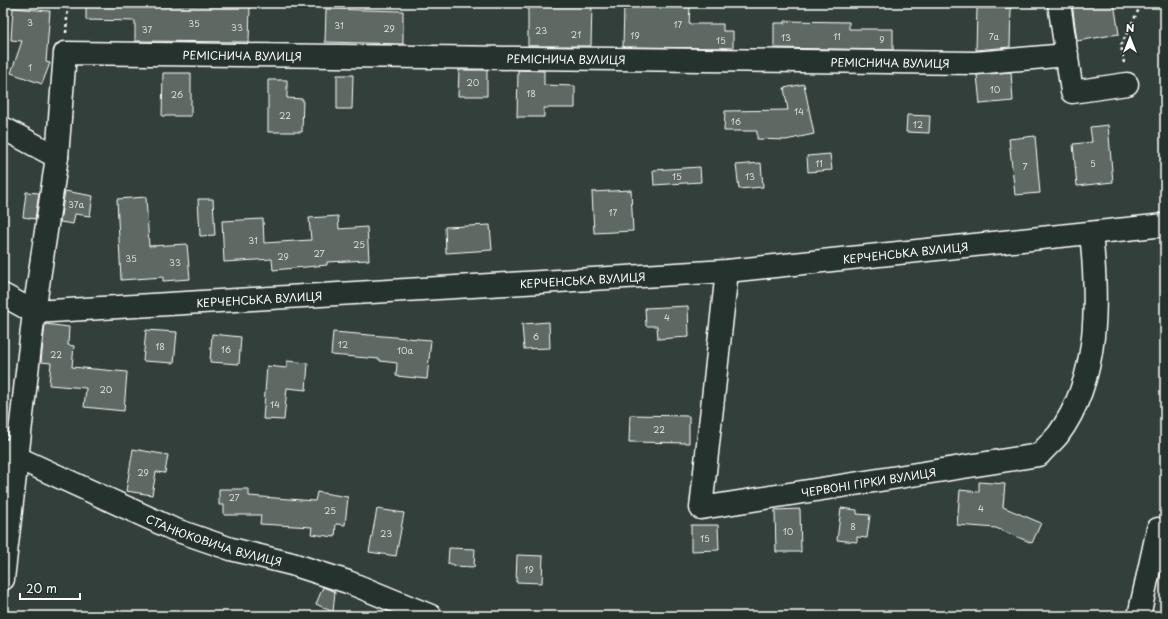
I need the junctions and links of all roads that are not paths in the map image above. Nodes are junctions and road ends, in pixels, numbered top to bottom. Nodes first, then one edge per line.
1 (1059, 3) edge
2 (1066, 55) junction
3 (1127, 84) dead end
4 (3, 128) edge
5 (57, 157) junction
6 (1165, 226) edge
7 (1091, 233) junction
8 (727, 271) junction
9 (3, 295) edge
10 (34, 312) junction
11 (11, 454) edge
12 (1158, 529) dead end
13 (6, 546) edge
14 (3, 579) edge
15 (431, 616) edge
16 (1139, 616) edge

1 - 2 street
2 - 3 street
2 - 5 street, РЕМІСНИЧА ВУЛИЦЯ
4 - 5 street
5 - 10 street
6 - 7 street, КЕРЧЕНСЬКА ВУЛИЦЯ
7 - 8 street, КЕРЧЕНСЬКА ВУЛИЦЯ
7 - 8 street, ЧЕРВОНІ ГІРКИ ВУЛИЦЯ
8 - 10 street, КЕРЧЕНСЬКА ВУЛИЦЯ
9 - 10 street
10 - 11 street
11 - 13 street
11 - 15 street, СТАНЮКОВИЧА ВУЛИЦЯ
12 - 16 street
13 - 14 street

